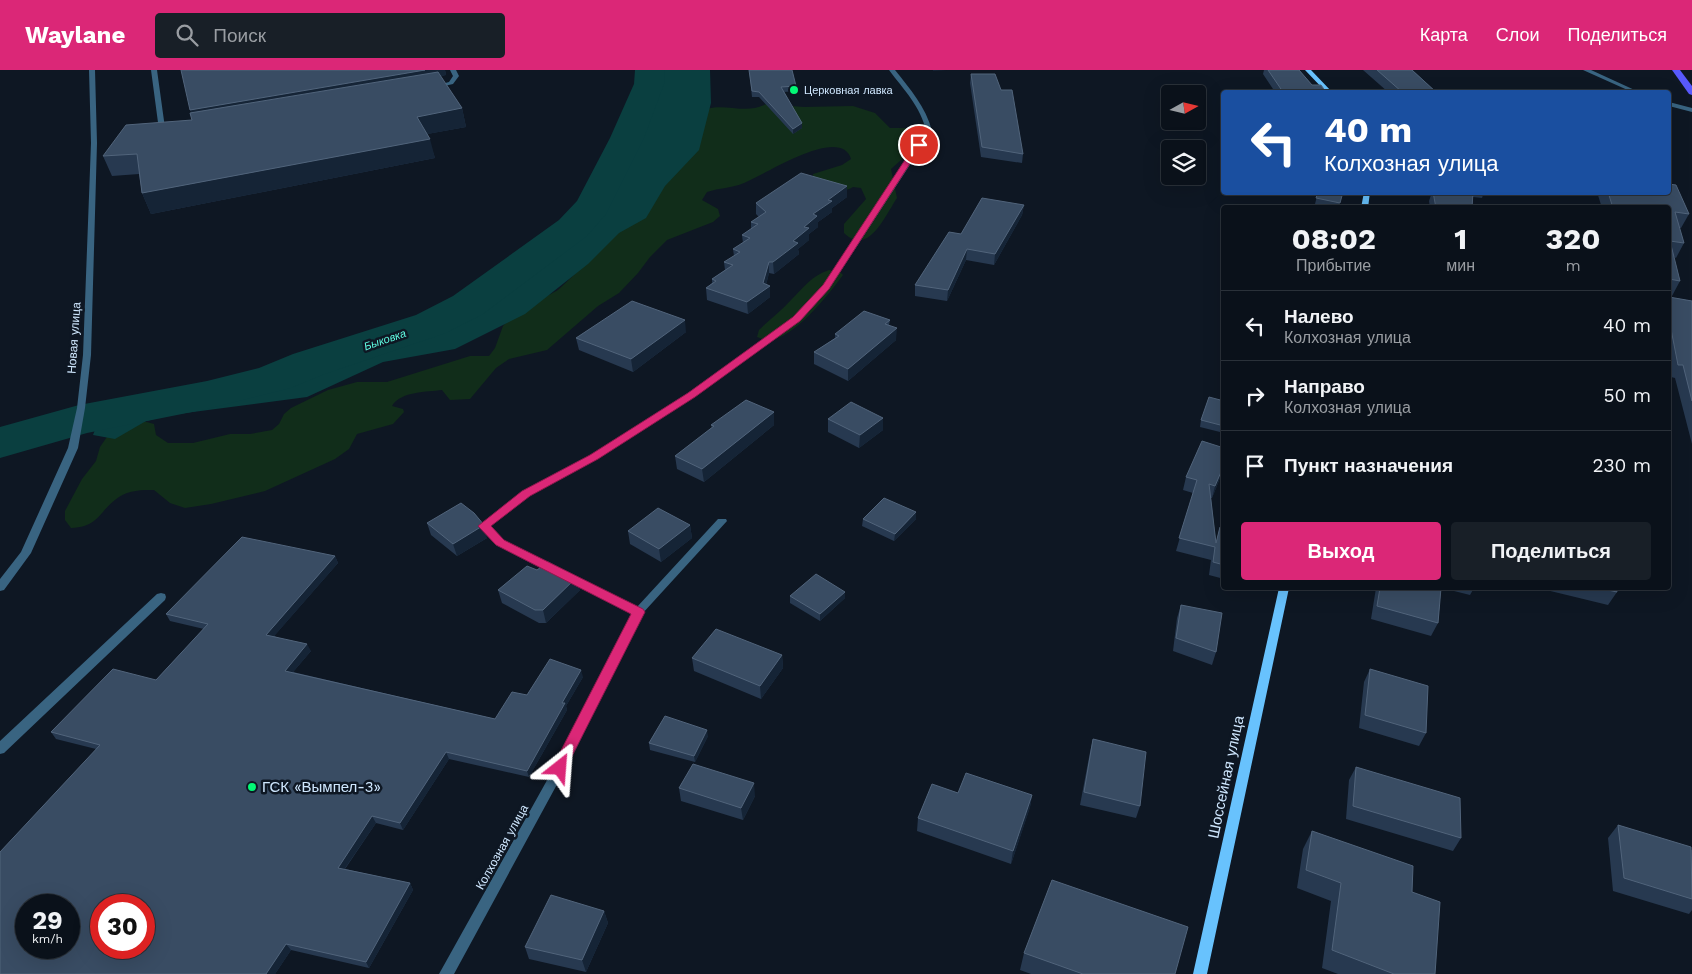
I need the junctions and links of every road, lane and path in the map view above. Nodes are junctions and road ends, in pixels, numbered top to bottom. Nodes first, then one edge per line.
1 (92, 70) edge
2 (154, 70) edge
3 (453, 70) edge
4 (892, 70) edge
5 (1308, 70) edge
6 (1586, 70) edge
7 (1676, 70) edge
8 (426, 89) edge
9 (1327, 90) edge
10 (1631, 90) edge
11 (1692, 92) edge
12 (1671, 105) edge
13 (1692, 110) edge
14 (172, 131) edge
15 (722, 521) dead end
16 (0, 588) edge
17 (1284, 590) edge
18 (161, 596) dead end
19 (638, 612) junction
20 (0, 749) edge
21 (446, 974) edge
22 (1200, 974) edge

1 - 16 street, Новая улица
2 - 14 street
3 - 8 street
4 - 19 street
5 - 9 street
6 - 10 street
7 - 11 main road
12 - 13 street
15 - 19 street, Колхозная улица
17 - 22 street, Шоссейная улица
18 - 20 street
19 - 21 street, Колхозная улица

